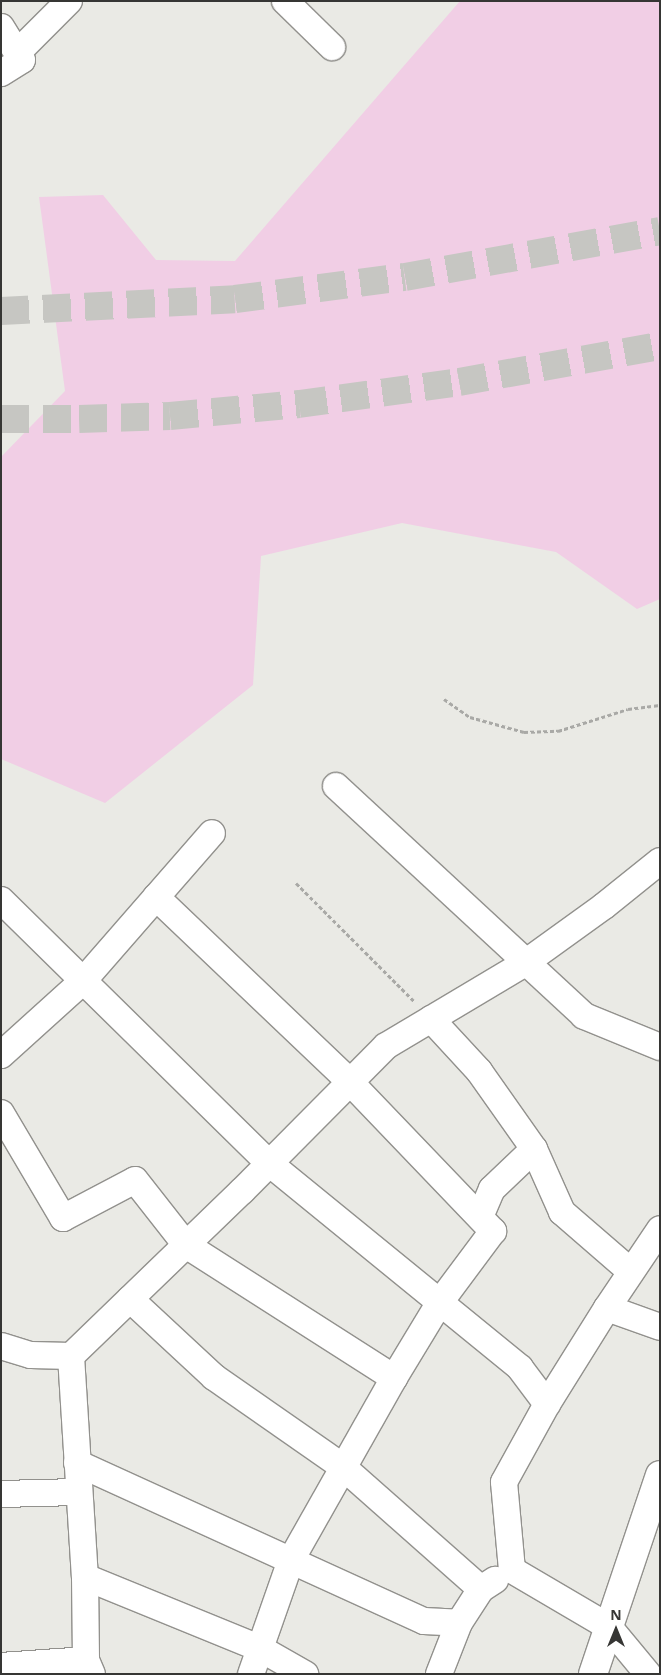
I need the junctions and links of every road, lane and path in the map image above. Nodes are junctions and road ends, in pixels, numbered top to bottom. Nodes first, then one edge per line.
1 (68, 1) edge
2 (284, 1) edge
3 (1, 27) edge
4 (332, 47) dead end
5 (18, 52) junction
6 (1, 74) edge
7 (444, 699) dead end
8 (660, 705) edge
9 (336, 786) dead end
10 (212, 833) dead end
11 (660, 861) edge
12 (296, 883) dead end
13 (156, 898) junction
14 (1, 900) edge
15 (525, 963) junction
16 (83, 981) junction
17 (431, 1019) junction
18 (660, 1046) edge
19 (1, 1055) edge
20 (350, 1082) junction
21 (1, 1113) edge
22 (534, 1149) junction
23 (269, 1162) junction
24 (480, 1217) junction
25 (660, 1229) edge
26 (186, 1245) junction
27 (630, 1271) junction
28 (130, 1299) junction
29 (440, 1302) junction
30 (608, 1308) junction
31 (660, 1327) edge
32 (1, 1346) edge
33 (72, 1356) junction
34 (394, 1378) junction
35 (547, 1404) junction
36 (77, 1463) junction
37 (343, 1467) junction
38 (660, 1475) edge
39 (79, 1492) junction
40 (1, 1494) edge
41 (291, 1560) junction
42 (512, 1570) junction
43 (85, 1577) junction
44 (481, 1589) junction
45 (459, 1623) junction
46 (609, 1627) junction
47 (261, 1649) junction
48 (1, 1666) edge
49 (89, 1667) edge
50 (251, 1674) edge
51 (305, 1674) edge
52 (440, 1674) edge
53 (593, 1674) edge
54 (648, 1674) edge

1 - 5 street
2 - 4 street
3 - 5 street
5 - 6 street
7 - 8 path
9 - 15 street
10 - 13 street
11 - 15 street
12 - 17 path
13 - 16 street
13 - 20 street
14 - 16 street
15 - 17 street
15 - 18 street
16 - 19 street
16 - 23 street
17 - 20 street
17 - 22 street
20 - 23 street
20 - 24 street
21 - 26 street
22 - 24 street
22 - 27 street
23 - 26 street
23 - 29 street
24 - 29 street
25 - 27 street
26 - 28 street
26 - 34 street
27 - 30 street
28 - 33 street
28 - 37 street
29 - 34 street
29 - 35 street
30 - 31 street
30 - 35 street
32 - 33 street
33 - 36 street
34 - 37 street
35 - 42 street
36 - 39 street
36 - 41 street
37 - 41 street
37 - 44 street
38 - 46 street
39 - 40 street
39 - 43 street
41 - 45 street
41 - 47 street
42 - 44 street
42 - 46 street
43 - 47 street
43 - 49 street
44 - 45 street
45 - 52 street
46 - 53 street
46 - 54 street
47 - 50 street
47 - 51 street
48 - 49 street

